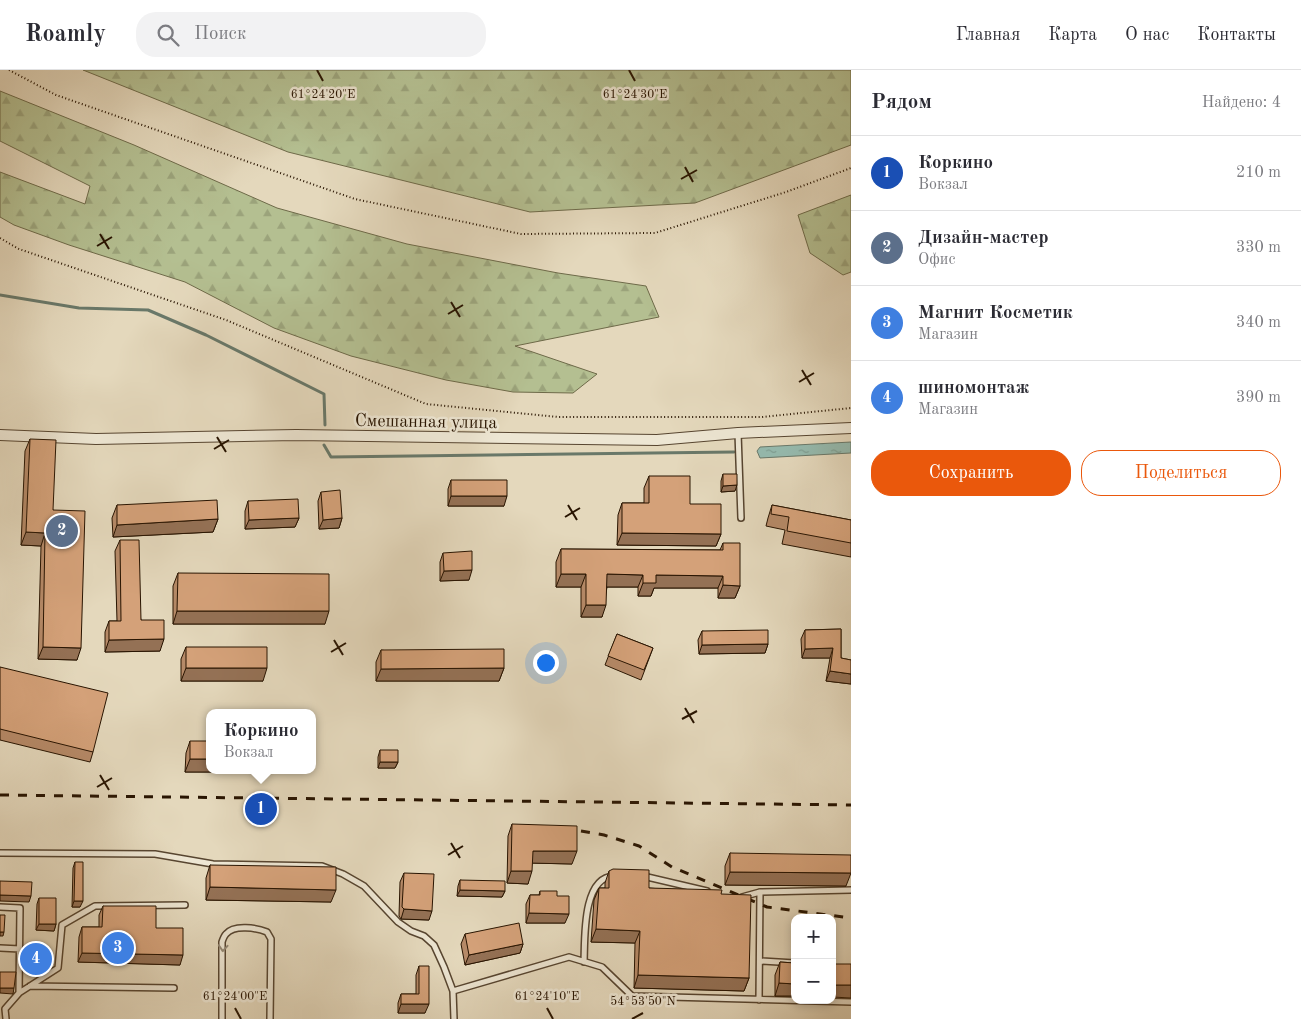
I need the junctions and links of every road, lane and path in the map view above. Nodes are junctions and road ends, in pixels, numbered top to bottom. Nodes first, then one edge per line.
1 (9, 70) edge
2 (851, 168) edge
3 (0, 238) edge
4 (851, 408) edge
5 (851, 428) edge
6 (738, 433) junction
7 (0, 435) edge
8 (741, 518) dead end
9 (0, 852) edge
10 (617, 876) edge
11 (636, 876) edge
12 (851, 890) edge
13 (760, 892) junction
14 (718, 894) edge
15 (737, 898) edge
16 (185, 905) dead end
17 (0, 907) edge
18 (0, 948) edge
19 (20, 949) junction
20 (760, 961) junction
21 (584, 962) junction
22 (791, 963) edge
23 (30, 986) junction
24 (174, 988) dead end
25 (453, 991) junction
26 (19, 992) junction
27 (759, 1000) junction
28 (851, 1002) edge
29 (3, 1009) edge
30 (6, 1019) edge
31 (222, 1019) edge
32 (270, 1019) edge
33 (454, 1019) edge

1 - 2 path
3 - 4 path
5 - 6 street, Смешанная улица
6 - 7 street, Смешанная улица
6 - 8 lane
9 - 25 lane
10 - 21 lane
11 - 14 lane
12 - 13 lane
13 - 15 lane
13 - 20 lane
16 - 23 lane
17 - 19 lane
18 - 19 lane
19 - 26 lane
20 - 22 lane
20 - 27 lane
21 - 25 lane
21 - 27 lane
23 - 24 lane
23 - 26 lane
25 - 33 lane
26 - 29 lane
27 - 28 lane
29 - 30 lane
32 -> 31 lane

